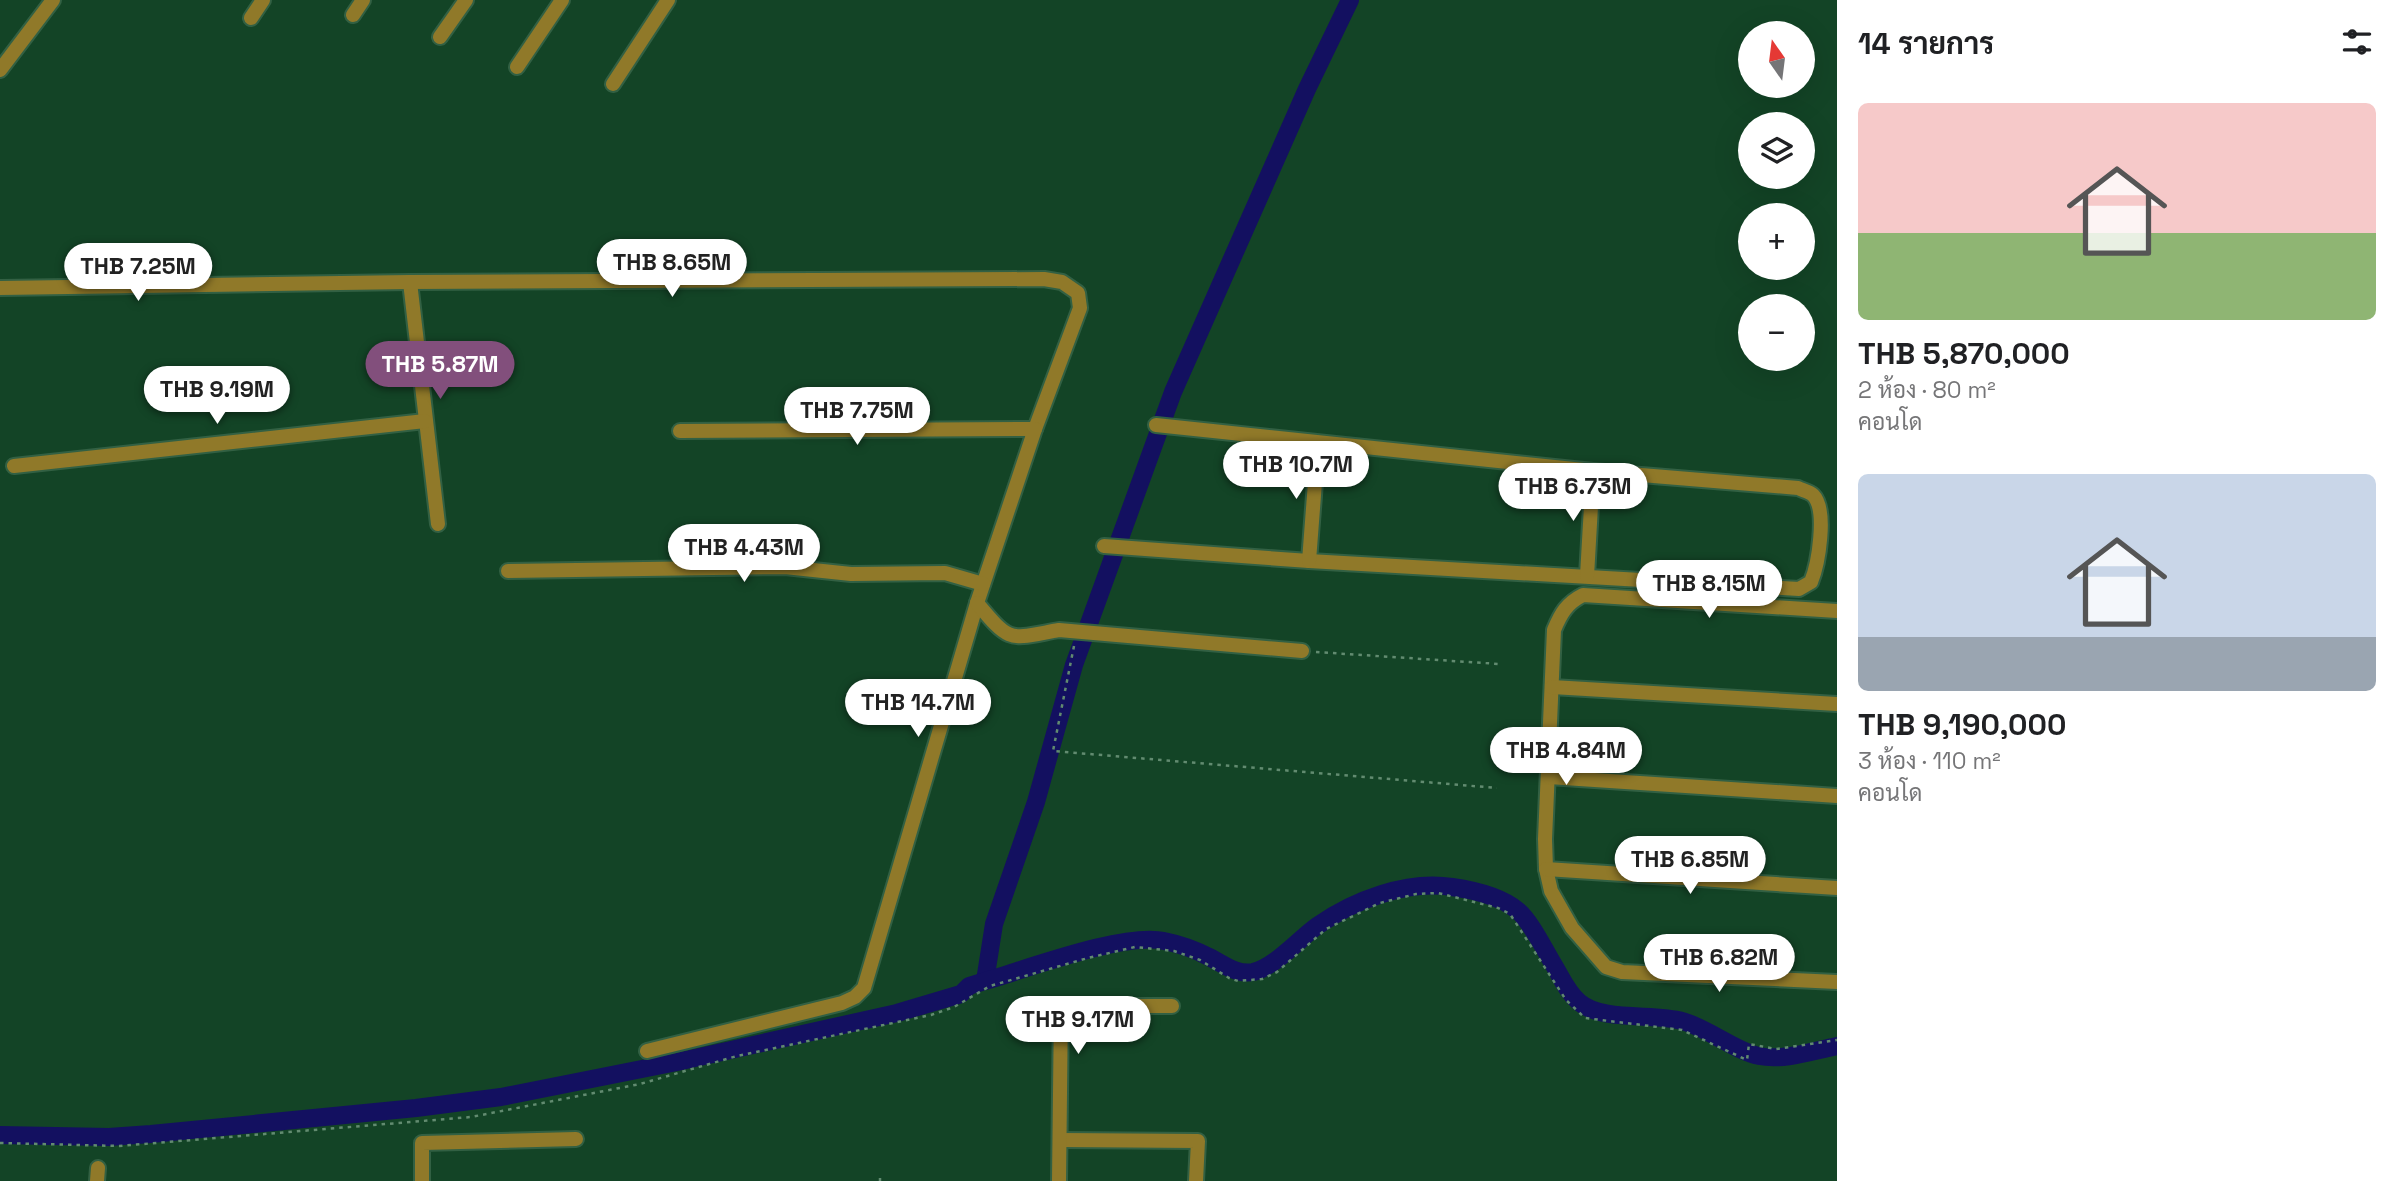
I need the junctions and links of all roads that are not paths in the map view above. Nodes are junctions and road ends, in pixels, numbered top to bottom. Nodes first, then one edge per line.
1 (53, 0) edge
2 (263, 0) edge
3 (363, 0) edge
4 (466, 0) edge
5 (562, 0) edge
6 (668, 0) edge
7 (353, 15) dead end
8 (251, 18) dead end
9 (440, 37) dead end
10 (517, 67) dead end
11 (0, 70) edge
12 (613, 84) dead end
13 (410, 282) junction
14 (0, 288) edge
15 (425, 421) junction
16 (1156, 425) dead end
17 (1035, 429) junction
18 (680, 431) dead end
19 (1318, 443) junction
20 (14, 466) dead end
21 (1593, 471) junction
22 (438, 524) dead end
23 (1821, 526) junction
24 (1837, 527) edge
25 (1104, 546) dead end
26 (1309, 561) junction
27 (508, 571) dead end
28 (1587, 576) junction
29 (983, 584) junction
30 (977, 603) junction
31 (1837, 611) edge
32 (1302, 651) road end
33 (1552, 687) junction
34 (1837, 704) edge
35 (1549, 777) junction
36 (1837, 796) edge
37 (1546, 869) junction
38 (1837, 888) edge
39 (1837, 982) edge
40 (1172, 1006) dead end
41 (647, 1051) dead end
42 (576, 1139) dead end
43 (1060, 1140) junction
44 (422, 1181) edge
45 (1059, 1181) edge
46 (1196, 1181) edge

1 - 11 street
2 - 8 street
3 - 7 street
4 - 9 street
5 - 10 street
6 - 12 street
13 - 14 street
13 - 15 street
13 - 17 street
15 - 20 street
15 - 22 street
16 - 19 street
17 - 18 street
17 - 29 street
19 - 21 street
19 - 26 street
21 - 23 street
21 - 28 street
23 - 24 street
23 - 28 street
25 - 26 street
26 - 28 street
27 - 29 street
29 - 30 street
30 - 32 street
30 - 41 street
31 - 33 street
33 - 34 street
33 - 35 street
35 - 36 street
35 - 37 street
37 - 38 street
37 - 39 street
40 - 43 street
42 - 44 street
43 - 45 street
43 - 46 street

